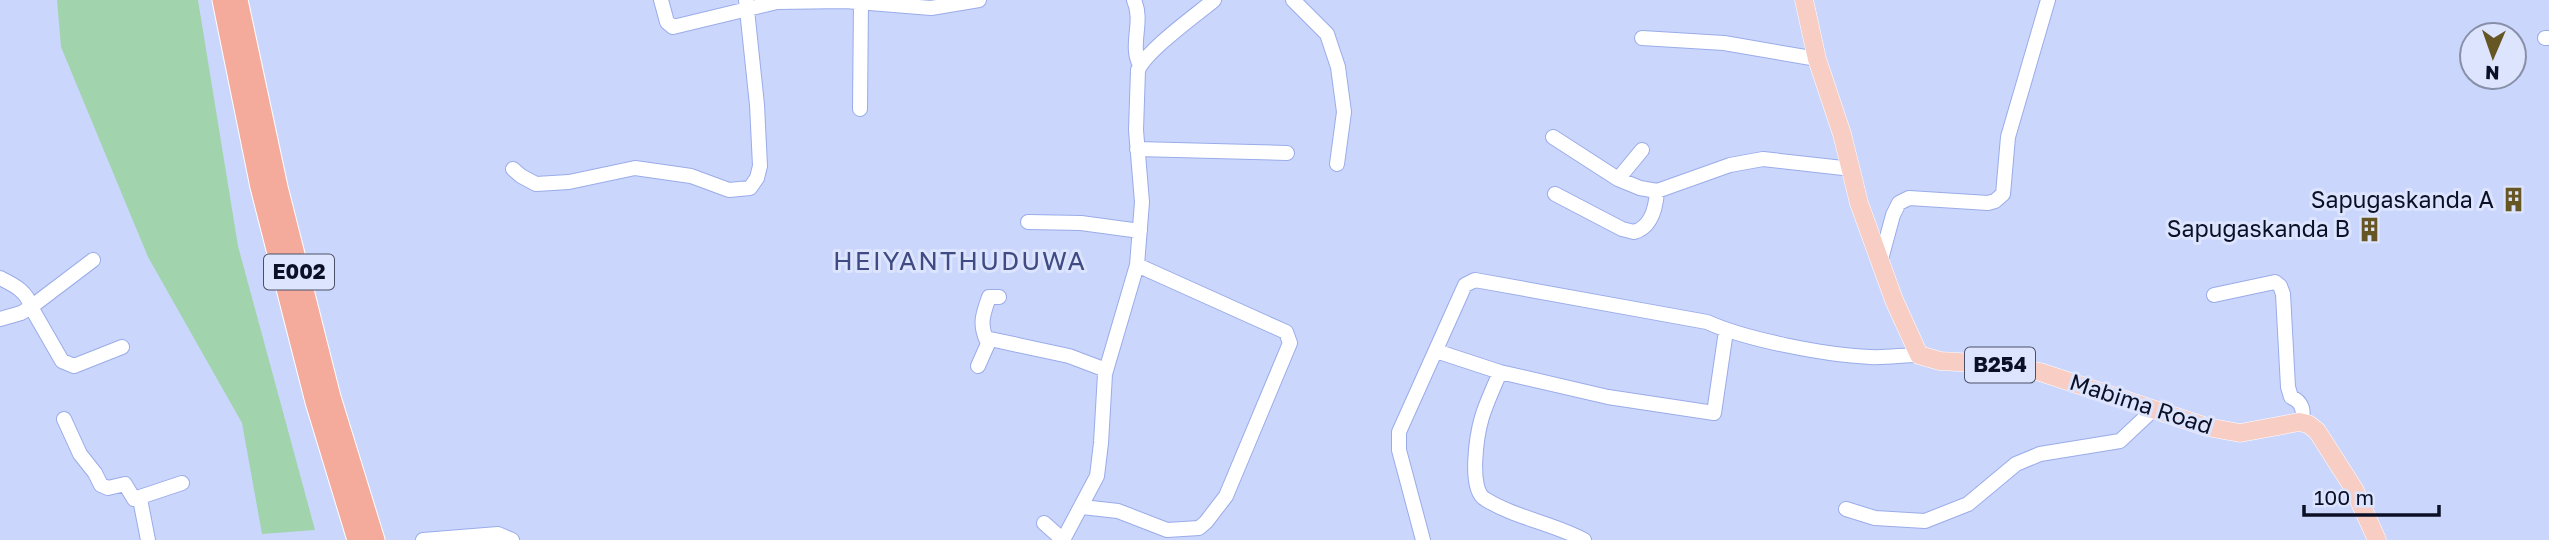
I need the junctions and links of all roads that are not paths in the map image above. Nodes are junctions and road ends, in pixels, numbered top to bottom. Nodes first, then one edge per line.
1 (222, 0) edge
2 (238, 0) edge
3 (661, 0) edge
4 (979, 0) edge
5 (1134, 0) edge
6 (1214, 0) edge
7 (1293, 0) edge
8 (1804, 0) edge
9 (2048, 0) edge
10 (861, 2) junction
11 (747, 4) edge
12 (1642, 38) dead end
13 (1817, 59) junction
14 (1140, 65) junction
15 (860, 110) dead end
16 (1553, 137) dead end
17 (1137, 149) junction
18 (1642, 150) dead end
19 (1287, 153) dead end
20 (1337, 164) dead end
21 (513, 169) dead end
22 (1852, 169) junction
23 (1618, 178) junction
24 (1657, 191) junction
25 (1555, 194) dead end
26 (1028, 222) dead end
27 (1140, 231) junction
28 (93, 260) dead end
29 (1880, 263) junction
30 (1137, 265) junction
31 (0, 278) edge
32 (2214, 295) dead end
33 (999, 297) dead end
34 (30, 307) junction
35 (0, 319) edge
36 (1726, 331) junction
37 (987, 341) junction
38 (122, 347) dead end
39 (1436, 351) junction
40 (1919, 355) junction
41 (978, 366) dead end
42 (1106, 370) junction
43 (1500, 372) junction
44 (2154, 409) junction
45 (64, 419) dead end
46 (2302, 423) junction
47 (182, 483) dead end
48 (140, 499) junction
49 (1082, 507) junction
50 (1846, 509) dead end
51 (1044, 523) dead end
52 (148, 540) edge
53 (357, 540) edge
54 (375, 540) edge
55 (423, 540) edge
56 (512, 540) edge
57 (1063, 540) edge
58 (1423, 540) edge
59 (1584, 540) edge
60 (2377, 540) edge

1 - 53 highway, E002
2 - 54 highway, E002
3 - 11 street
4 - 10 street
5 - 14 street
6 - 14 street
7 - 20 street
8 - 13 main road
9 - 29 street
10 - 11 street
10 - 15 street
11 - 21 street
12 - 13 street
13 - 22 main road
14 - 17 street
16 - 23 street
17 - 19 street
17 - 27 street
18 - 23 street
22 - 24 street
22 - 29 main road
23 - 24 street
24 - 25 street
26 - 27 street
27 - 30 street
28 - 34 street
29 - 40 main road
30 - 42 street
30 - 49 street
31 - 34 street
32 - 46 street
33 - 37 street
34 - 35 street
34 - 38 street
36 - 39 street
36 - 40 street
36 - 43 street
37 - 41 street
37 - 42 street
39 - 43 street
39 - 58 street
40 - 44 main road, Mabima Road / B254
42 - 49 street
43 - 59 street
44 - 46 main road, Mabima Road / B254
44 - 50 street
45 - 48 street
46 - 60 main road
47 - 48 street
48 - 52 street
49 - 57 street
51 - 57 street
55 - 56 street

